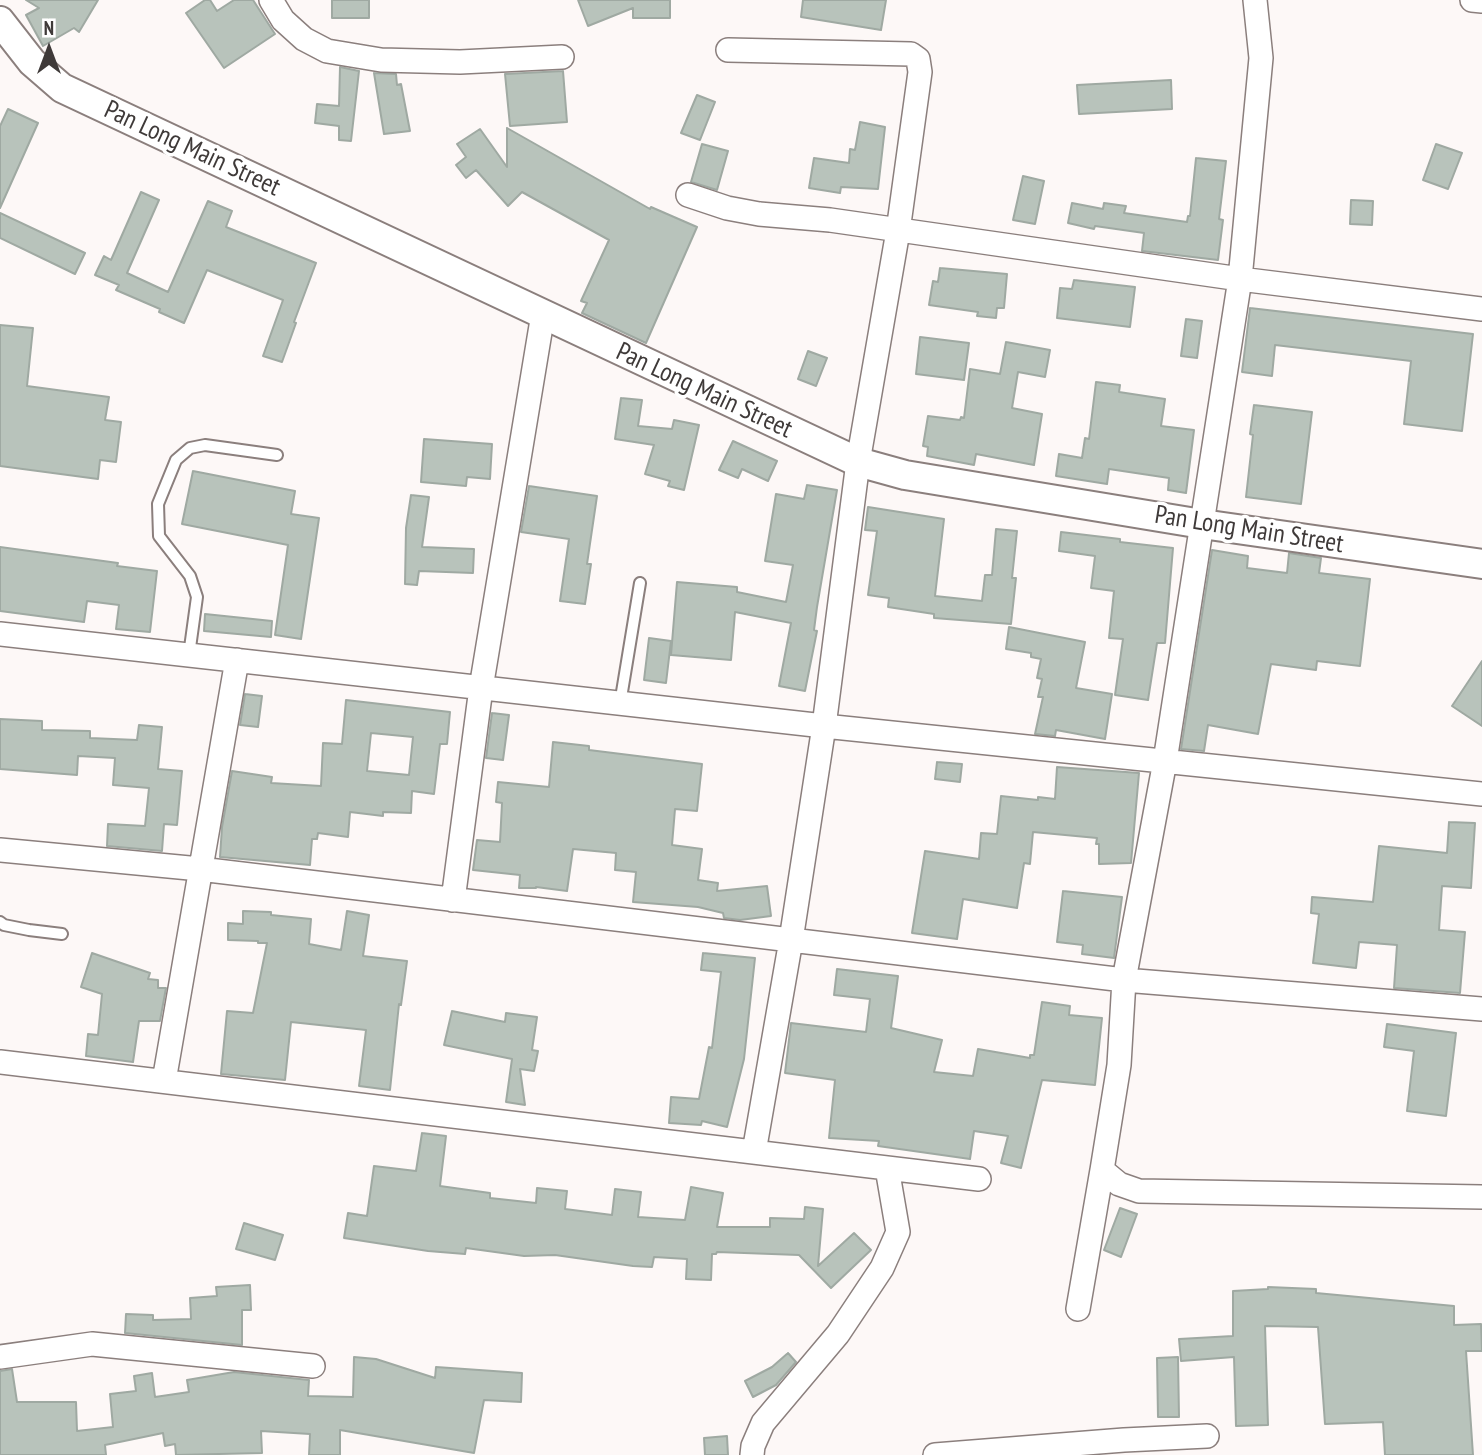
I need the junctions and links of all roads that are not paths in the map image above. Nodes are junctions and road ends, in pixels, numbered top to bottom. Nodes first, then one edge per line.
1 (271, 0) edge
2 (1255, 0) edge
3 (1472, 0) edge
4 (1482, 1) edge
5 (0, 20) edge
6 (728, 50) dead end
7 (562, 57) dead end
8 (688, 195) dead end
9 (898, 231) junction
10 (1240, 279) junction
11 (1482, 309) edge
12 (543, 314) junction
13 (276, 455) dead end
14 (858, 462) junction
15 (1202, 524) junction
16 (1482, 564) edge
17 (640, 583) dead end
18 (0, 634) edge
19 (189, 655) junction
20 (237, 660) junction
21 (481, 688) junction
22 (620, 704) junction
23 (824, 726) junction
24 (1165, 761) junction
25 (1482, 794) edge
26 (0, 850) edge
27 (200, 869) junction
28 (453, 900) junction
29 (0, 922) edge
30 (62, 933) dead end
31 (791, 940) junction
32 (1124, 980) junction
33 (1482, 1009) edge
34 (0, 1062) edge
35 (164, 1080) junction
36 (754, 1152) junction
37 (887, 1168) junction
38 (1102, 1170) junction
39 (979, 1179) dead end
40 (1482, 1197) edge
41 (1078, 1309) dead end
42 (0, 1357) edge
43 (313, 1366) dead end
44 (1207, 1436) dead end
45 (752, 1455) edge
46 (936, 1455) edge

1 - 7 street
2 - 10 street
3 - 4 street
5 - 12 street, Pan Long Main Street
6 - 9 street
8 - 9 street
9 - 10 street
9 - 14 street
10 - 11 street
10 - 15 street
12 - 14 street, Pan Long Main Street
12 - 21 street
13 - 19 lane
14 - 15 street, Pan Long Main Street
14 - 23 street
15 - 16 street, Pan Long Main Street
15 - 24 street
17 - 22 lane
18 - 19 street
19 - 20 street
20 - 21 street
20 - 27 street
21 - 22 street
21 - 28 street
22 - 23 street
23 - 24 street
23 - 31 street
24 - 25 street
24 - 32 street
26 - 27 street
27 - 28 street
27 - 35 street
28 - 31 street
29 - 30 lane
31 - 32 street
31 - 36 street
32 - 33 street
32 - 38 street
34 - 35 street
35 - 36 street
36 - 37 street
37 - 39 street
37 - 45 street
38 - 40 street
38 - 41 street
42 - 43 street
44 - 46 street

